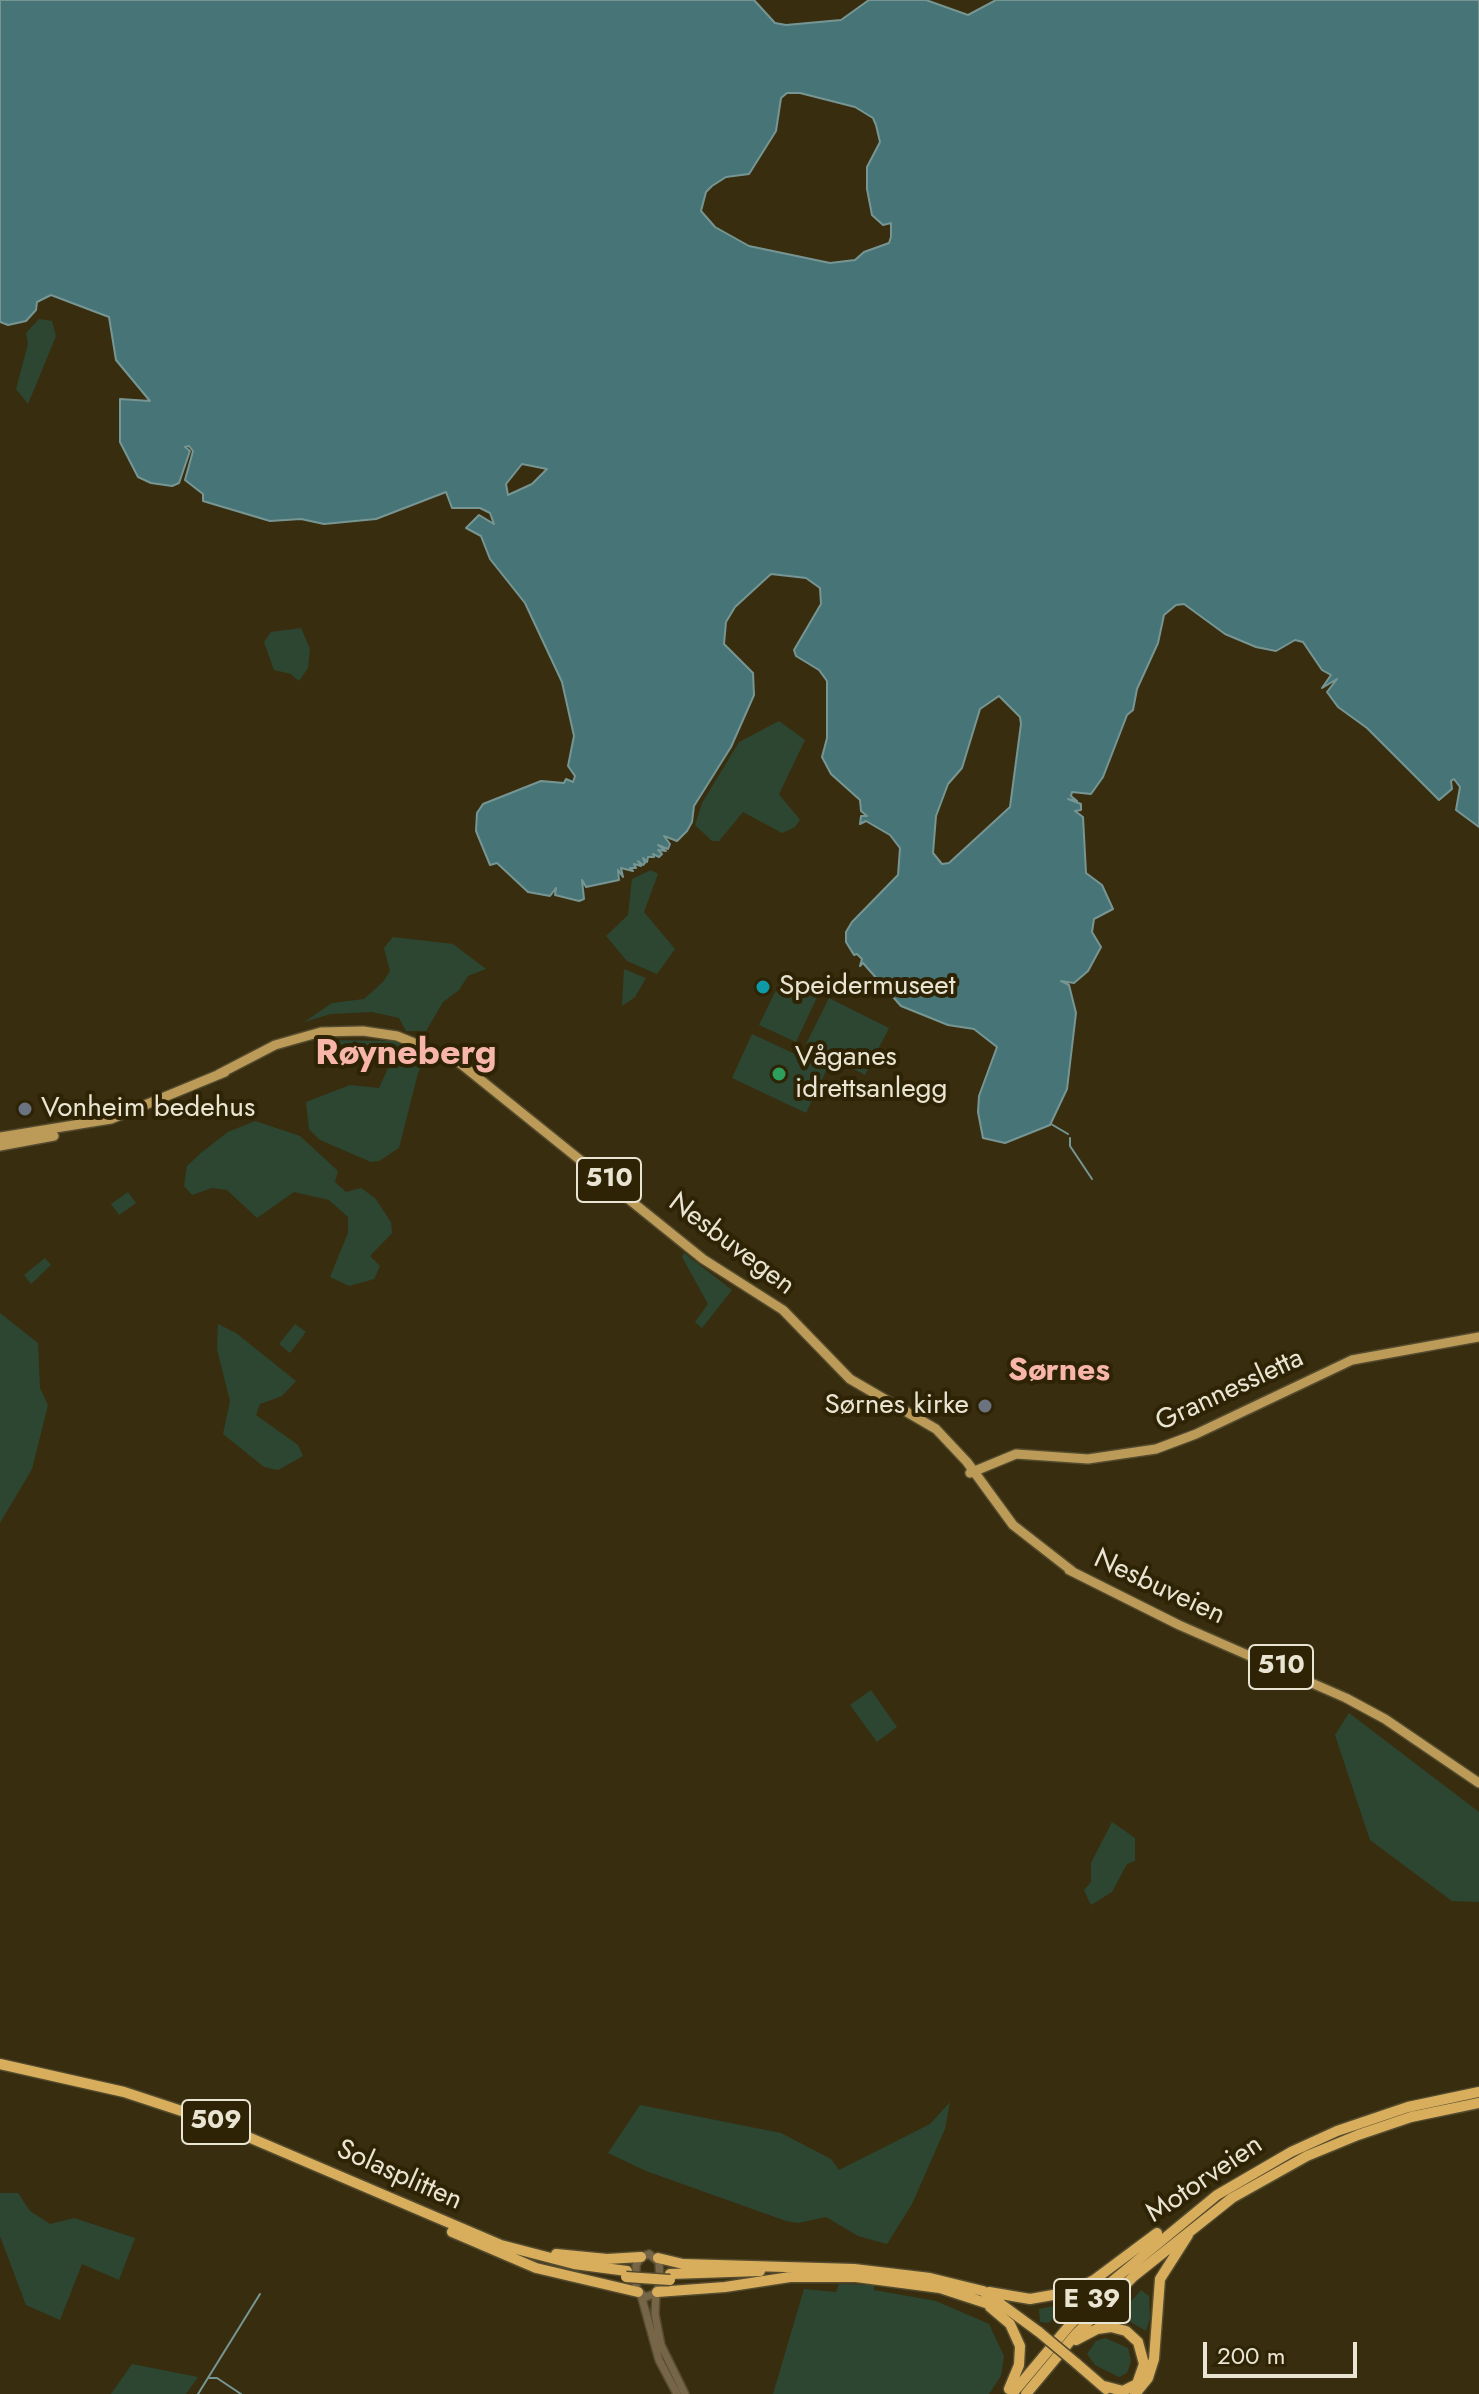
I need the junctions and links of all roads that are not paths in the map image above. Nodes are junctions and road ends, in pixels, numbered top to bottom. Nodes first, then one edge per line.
1 (99, 1121) junction
2 (0, 1137) edge
3 (0, 1146) edge
4 (1479, 1337) edge
5 (973, 1474) junction
6 (1072, 1571) joint
7 (1479, 1783) edge
8 (0, 2064) edge
9 (0, 2070) edge
10 (1479, 2092) edge
11 (1479, 2103) edge
12 (1184, 2219) junction
13 (1200, 2221) junction
14 (452, 2232) junction
15 (489, 2241) junction
16 (641, 2257) junction
17 (658, 2258) junction
18 (790, 2273) junction
19 (808, 2273) junction
20 (626, 2274) junction
21 (605, 2284) junction
22 (656, 2292) junction
23 (640, 2294) junction
24 (981, 2296) junction
25 (648, 2318) junction
26 (1064, 2347) junction
27 (1107, 2390) edge
28 (677, 2394) edge
29 (685, 2394) edge
30 (1009, 2394) edge
31 (1026, 2394) edge
32 (1135, 2394) edge

1 - 2 main road, Nesbuvegen / 510
1 - 3 main road, Nesbuvegen / 510
1 - 5 main road, Nesbuvegen / 510
4 - 5 main road, Grannessletta
5 - 6 main road, Nesbuvegen / 510
6 - 7 main road, Nesbuveien / 510
8 - 15 highway, Solasplitten / 509
9 - 14 highway, Solasplitten / 509
10 - 12 highway, Motorveien / E 39
11 - 13 highway, Motorveien / E 39
12 - 24 highway, E 39
12 - 30 highway, Motorveien / E 39
13 - 26 highway, Motorveien / E 39
13 - 32 highway, E 39
14 - 20 highway, Solasplitten / 509
14 - 21 highway, 509
15 - 16 highway, 509
15 - 20 highway, Solasplitten / 509
16 - 17 street
16 - 23 street
17 - 18 highway, 509
17 - 22 street
18 - 19 highway, 509
18 - 20 highway, Solasplitten / 509, bridge
18 - 22 highway, 509
19 - 24 highway, 509
19 - 24 highway, 509
21 - 23 highway, 509
21 - 25 street
22 - 23 street
22 - 29 street
23 - 25 street
24 - 27 highway, 509, bridge
24 - 30 highway, E 39
25 - 28 street
26 - 27 highway, E 39
26 - 31 highway, Motorveien / E 39

